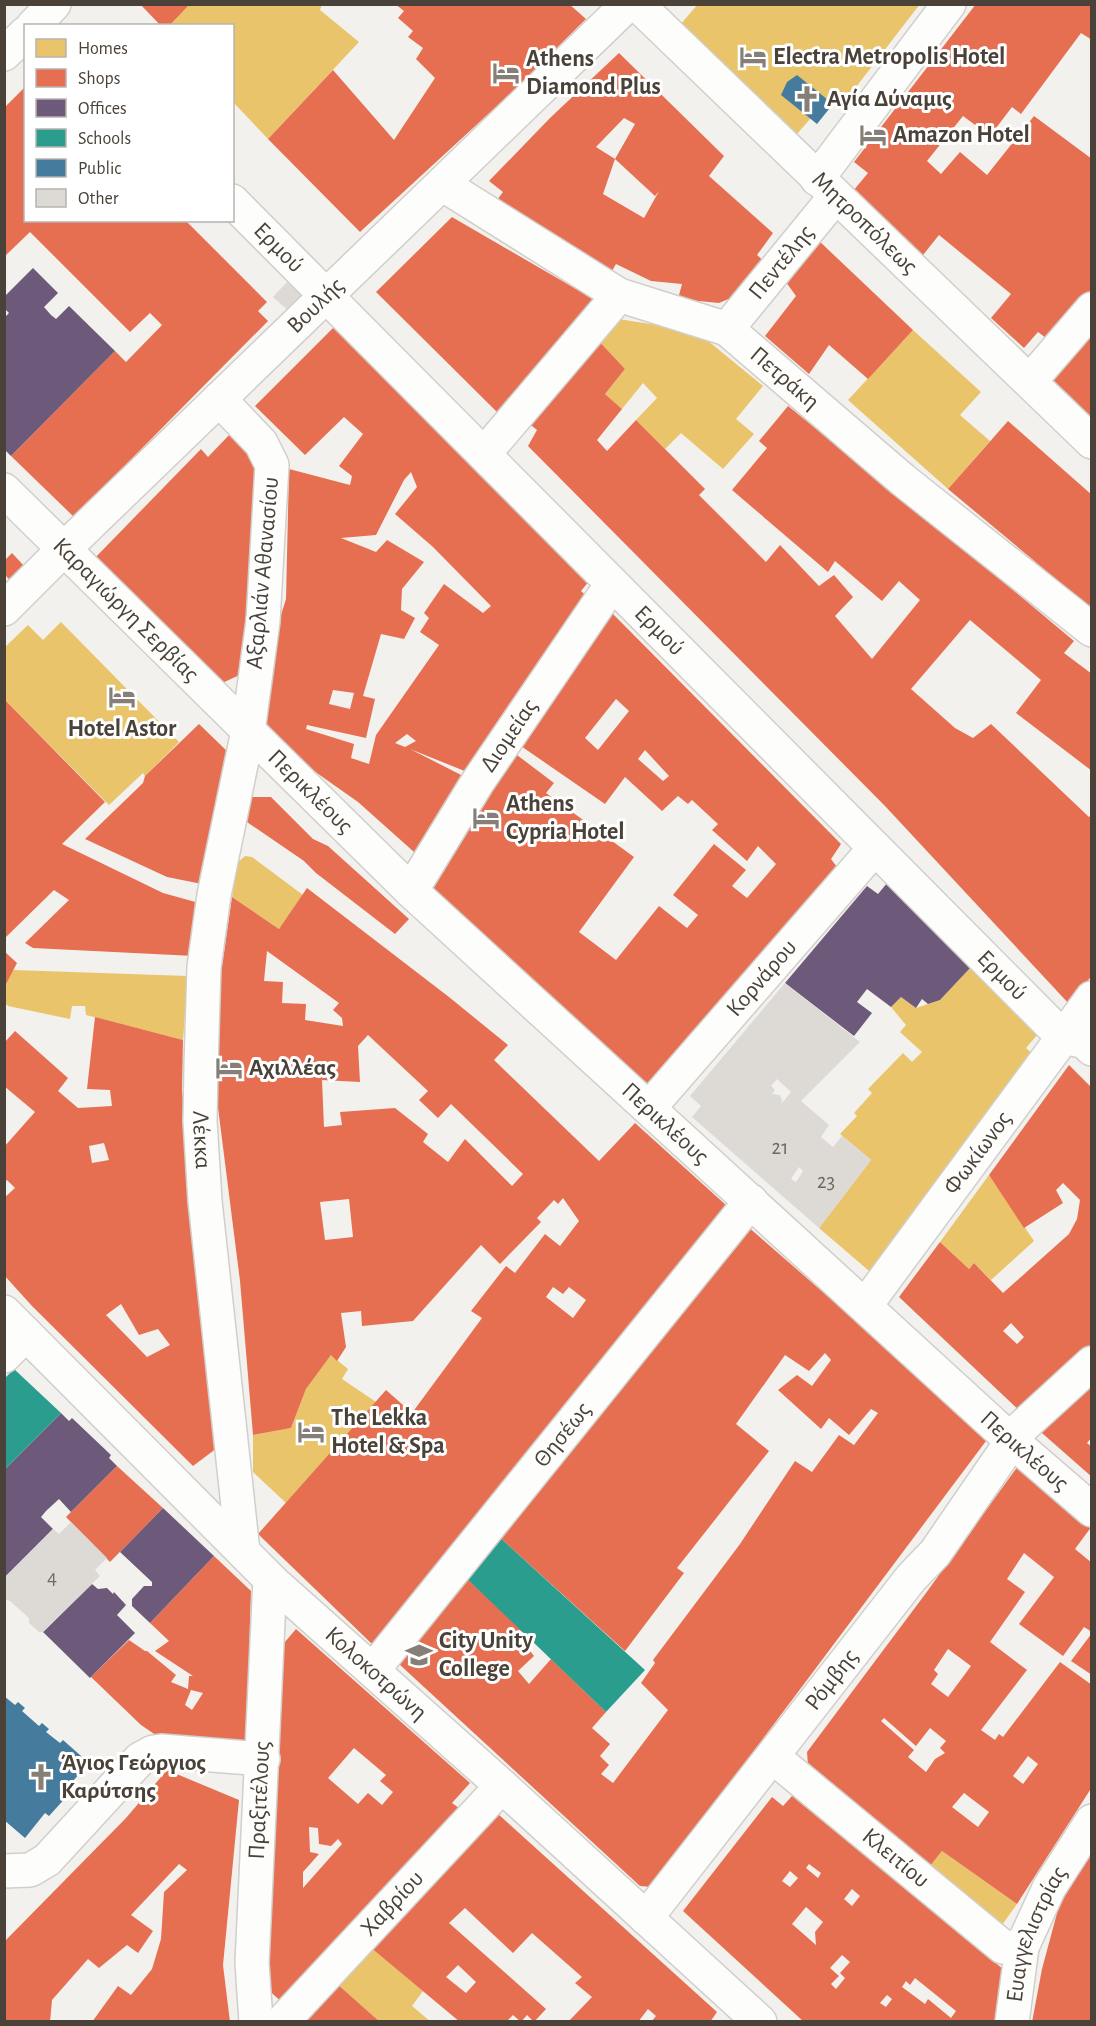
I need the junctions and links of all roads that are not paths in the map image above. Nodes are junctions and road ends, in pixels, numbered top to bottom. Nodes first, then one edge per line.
1 (628, 4) edge
2 (637, 4) edge
3 (949, 4) edge
4 (24, 35) edge
5 (4, 54) edge
6 (442, 184) junction
7 (826, 188) junction
8 (234, 203) edge
9 (326, 295) junction
10 (619, 295) junction
11 (1092, 309) edge
12 (727, 330) junction
13 (1030, 381) junction
14 (219, 399) junction
15 (1092, 442) edge
16 (484, 454) junction
17 (4, 490) edge
18 (64, 549) junction
19 (612, 584) junction
20 (4, 609) edge
21 (1092, 630) edge
22 (248, 731) junction
23 (875, 848) junction
24 (411, 891) junction
25 (1092, 998) edge
26 (1077, 1043) edge
27 (649, 1108) junction
28 (751, 1202) junction
29 (865, 1306) junction
30 (12, 1334) edge
31 (1092, 1363) edge
32 (1013, 1442) junction
33 (1092, 1510) edge
34 (243, 1552) junction
35 (270, 1579) junction
36 (373, 1670) junction
37 (773, 1757) junction
38 (262, 1759) junction
39 (502, 1786) junction
40 (1092, 1821) edge
41 (4, 1871) edge
42 (646, 1918) junction
43 (1022, 1947) junction
44 (755, 2020) edge
45 (256, 2022) edge
46 (282, 2022) edge
47 (1012, 2022) edge

1 - 6 street, Βουλής
2 - 7 street, Μητροπόλεως
3 - 7 street, Πεντέλης
4 - 5 street
6 - 9 street, Βουλής
6 - 10 street, Πετράκη
7 - 12 street, Πεντέλης
7 - 13 street, Μητροπόλεως
8 - 9 street, Ερμού
9 - 14 street, Βουλής
9 - 16 street, Ερμού
10 - 12 street, Πετράκη
10 - 16 street
11 - 13 street
12 - 21 street, Πετράκη
13 - 15 street, Μητροπόλεως
14 - 18 street, Βουλής
14 - 22 street, Αξαρλιάν Αθανασίου
16 - 19 street, Ερμού
17 - 18 street, Καραγιώργη Σερβίας
18 - 20 street, Βουλής
18 - 22 street, Καραγιώργη Σερβίας
19 - 23 street, Ερμού
19 - 24 street, Διομείας
22 - 24 street, Περικλέους
22 - 34 street, Λέκκα
23 - 26 street, Ερμού
23 - 27 street, Κορνάρου
24 - 27 street, Περικλέους
25 - 26 street, Φωκίωνος
26 - 29 street, Φωκίωνος
27 - 28 street, Περικλέους
28 - 29 street, Περικλέους
28 - 36 street, Θησέως
29 - 32 street, Περικλέους
30 - 34 street, Κολοκοτρώνη
31 - 32 street, Ρόμβης
32 - 33 street, Περικλέους
32 - 37 street, Ρόμβης
34 - 35 street, Κολοκοτρώνη
35 - 36 street, Κολοκοτρώνη
35 - 38 street, Πραξιτέλους
36 - 39 street, Κολοκοτρώνη
37 - 42 street, Ρόμβης
37 - 43 street, Κλειτίου
38 - 41 street
38 - 45 street, Πραξιτέλους
39 - 42 street, Κολοκοτρώνη
39 - 46 street, Χαβρίου
40 - 43 street, Ευαγγελιστρίας
42 - 44 street, Κολοκοτρώνη
43 - 47 street, Ευαγγελιστρίας

